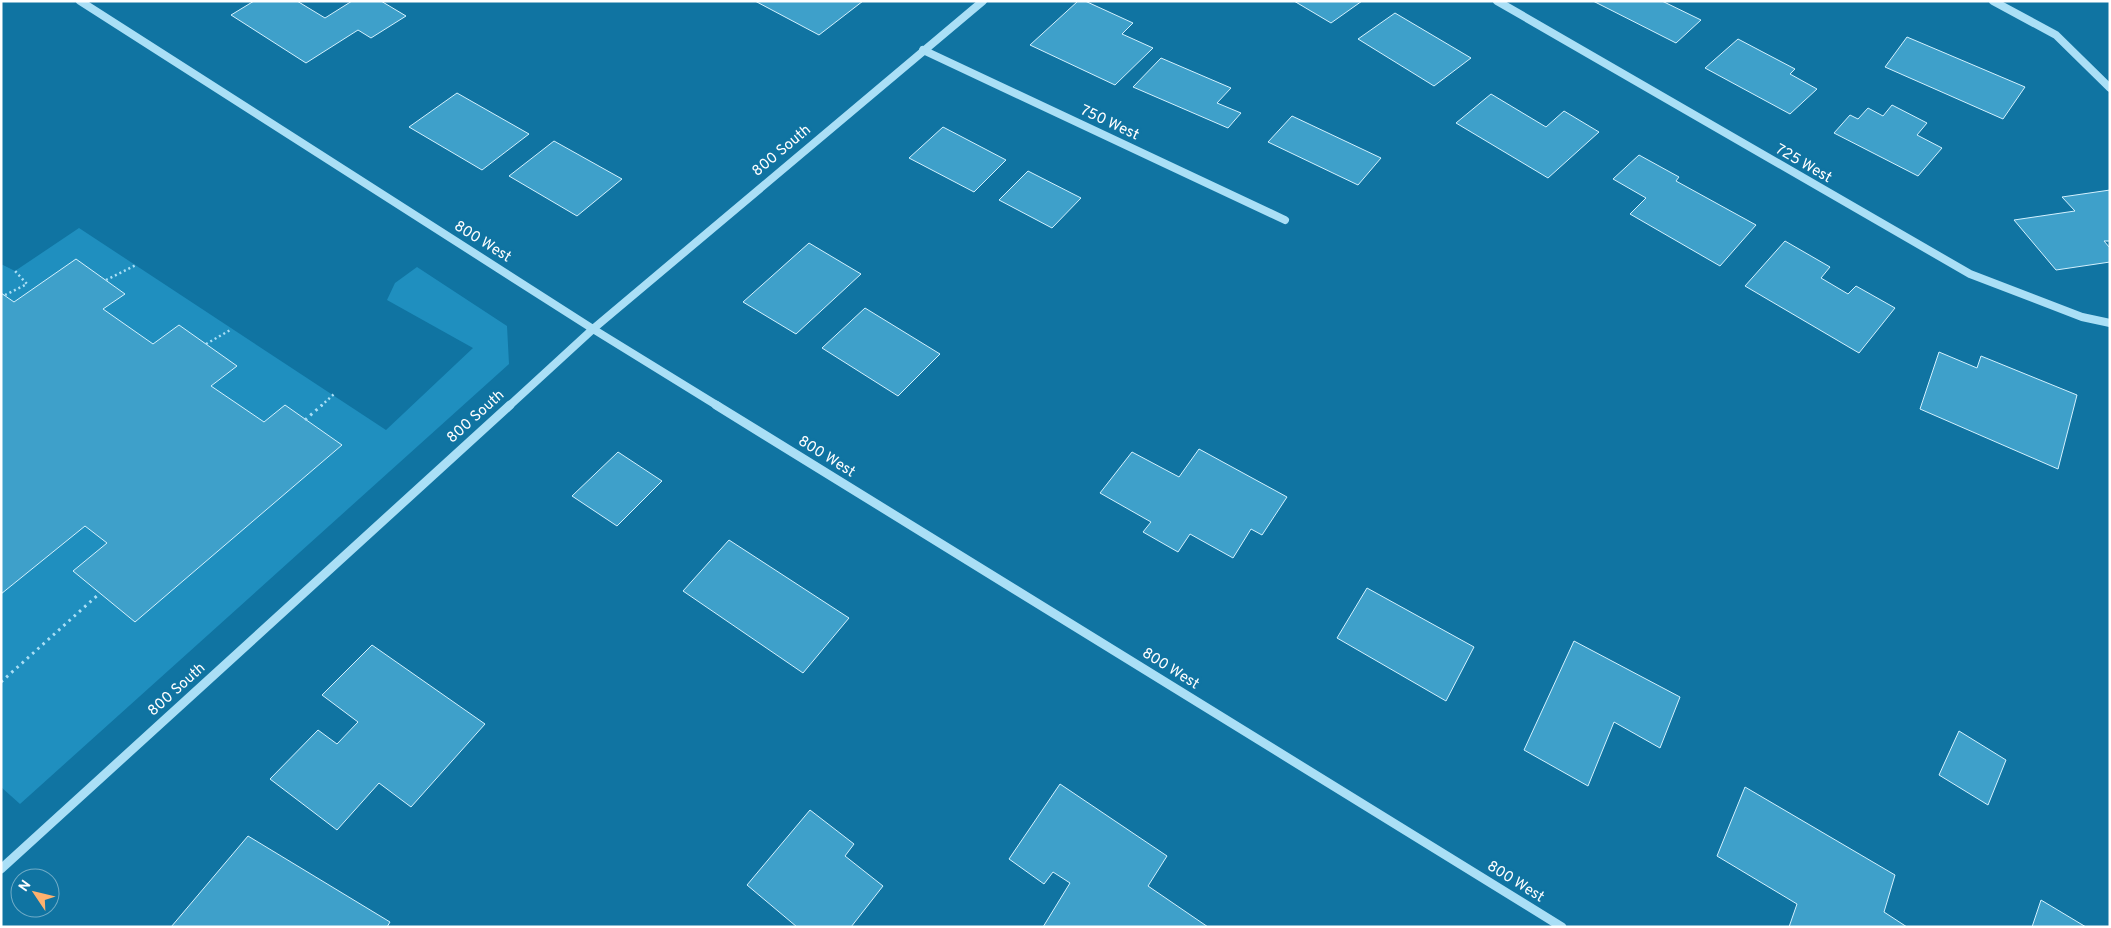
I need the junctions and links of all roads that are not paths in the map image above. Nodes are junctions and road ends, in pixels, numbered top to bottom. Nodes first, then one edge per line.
1 (80, 1) edge
2 (983, 1) edge
3 (1993, 1) edge
4 (1501, 2) edge
5 (923, 50) junction
6 (2110, 88) edge
7 (1285, 220) dead end
8 (2110, 323) edge
9 (593, 329) junction
10 (1, 869) edge
11 (1562, 927) edge

1 - 9 street, 800 West
2 - 5 street, 800 South
3 - 6 street
4 - 8 street, 725 West
5 - 7 street, 750 West
5 - 9 street, 800 South
9 - 10 street, 800 South
9 - 11 street, 800 West

